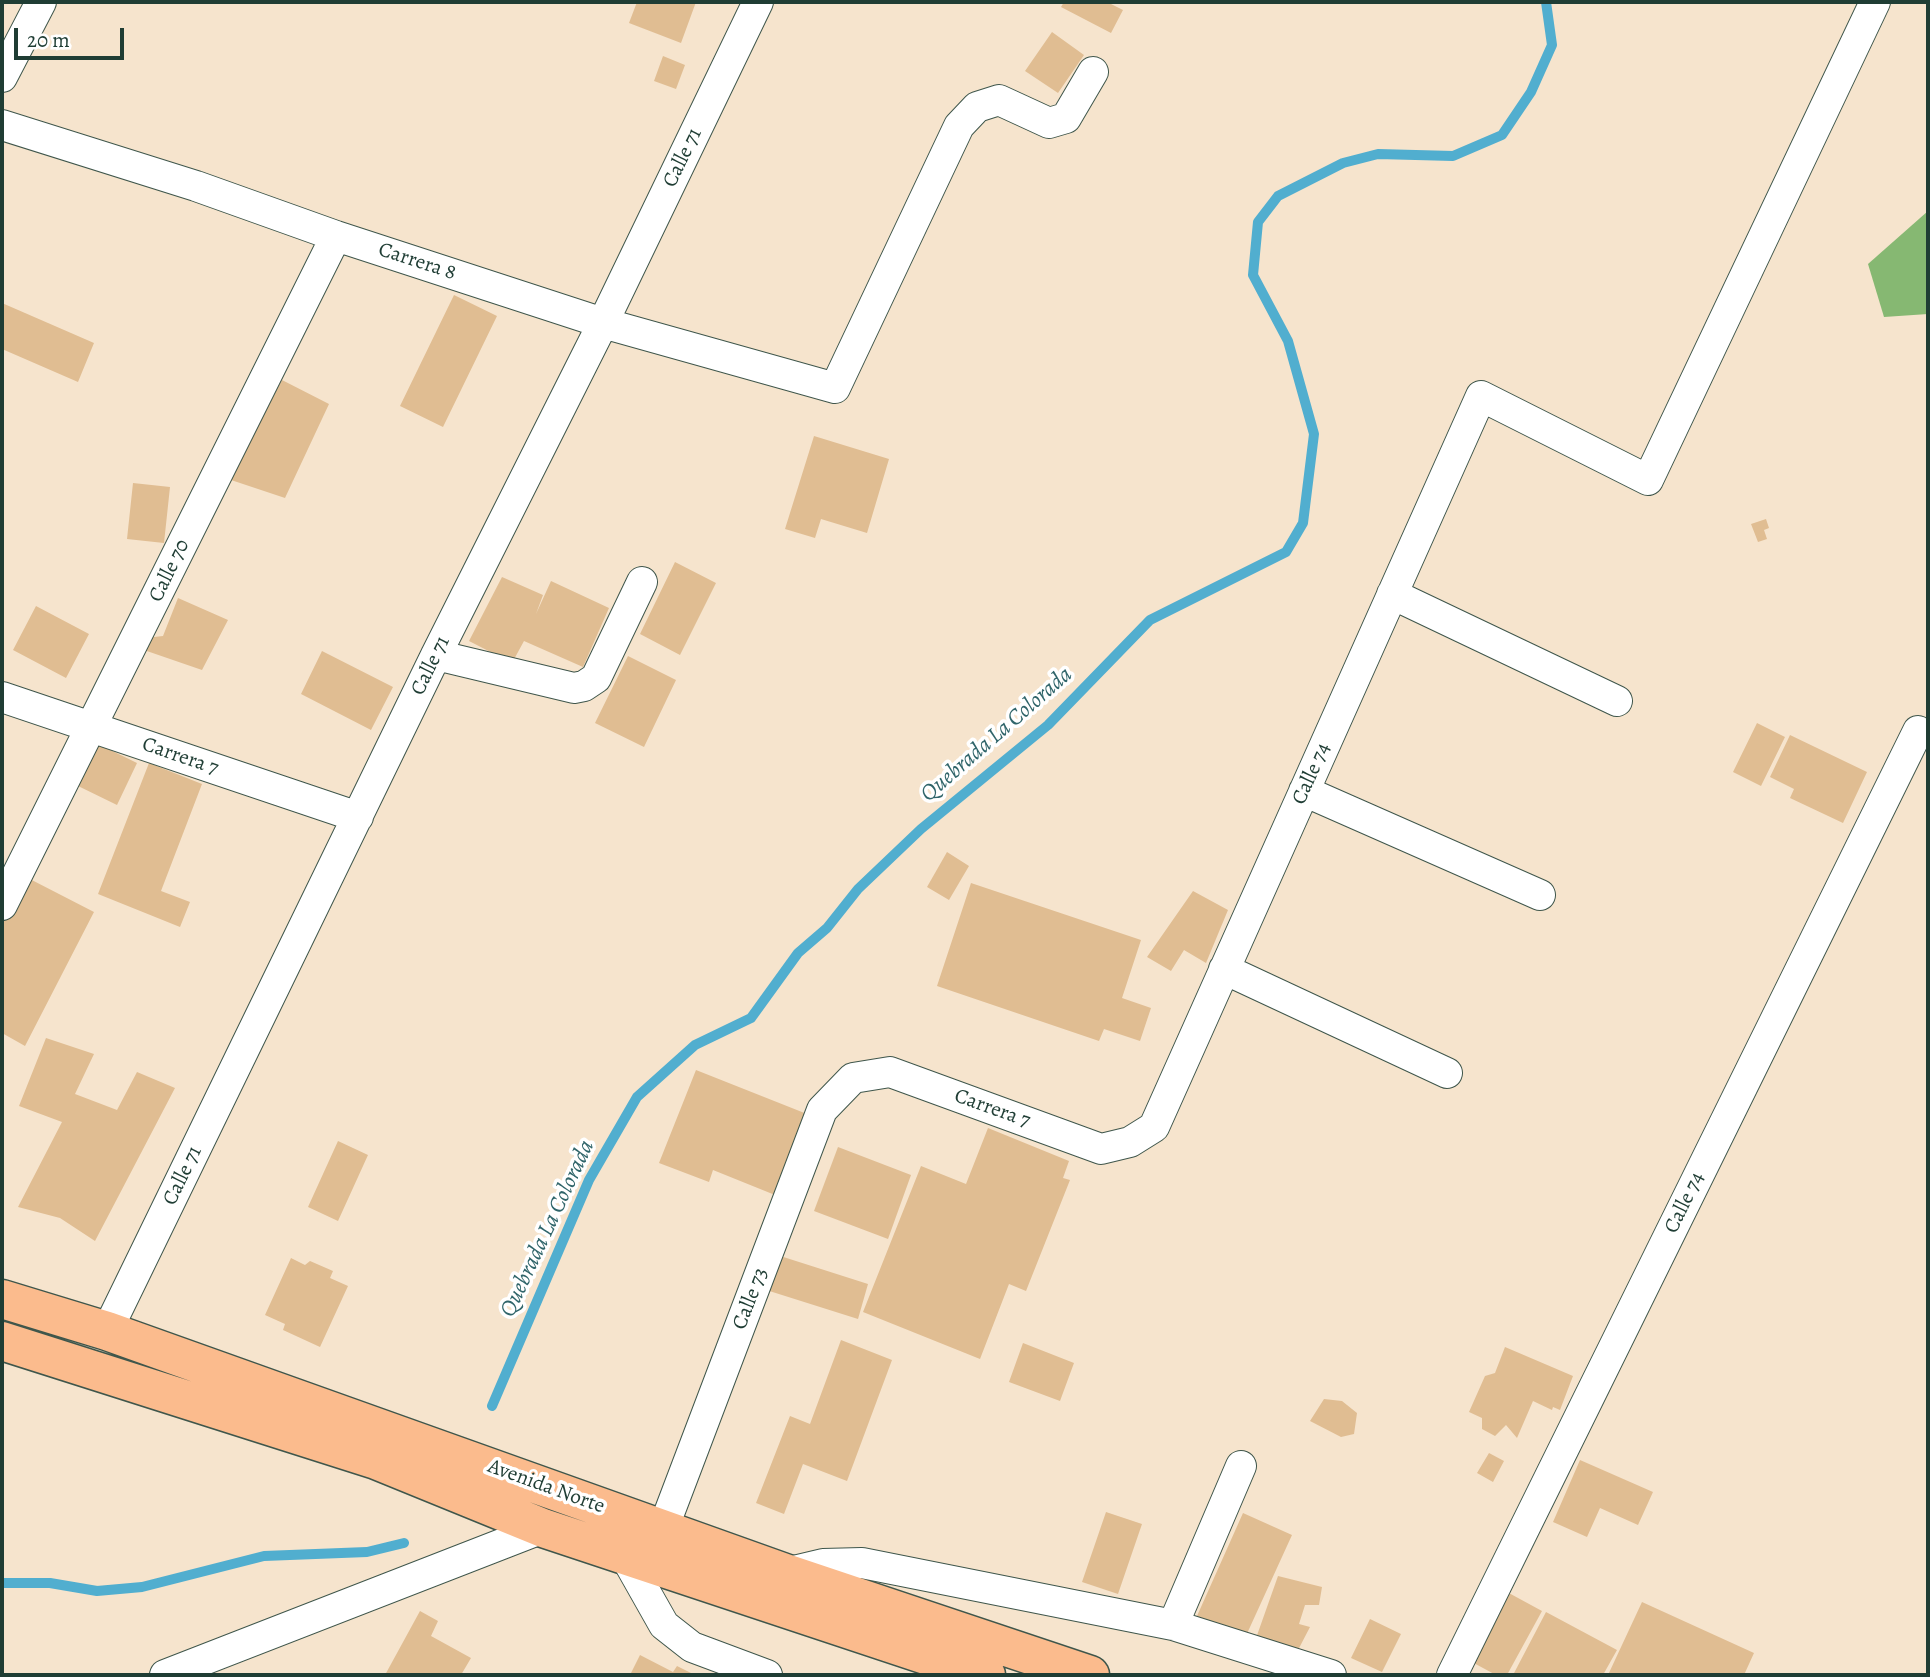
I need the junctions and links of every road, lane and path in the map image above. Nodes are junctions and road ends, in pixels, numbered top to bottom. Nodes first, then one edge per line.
1 (41, 2) edge
2 (758, 2) edge
3 (1875, 2) edge
4 (1093, 72) dead end
5 (2, 77) edge
6 (2, 125) edge
7 (336, 236) junction
8 (603, 323) junction
9 (642, 582) dead end
10 (1392, 594) junction
11 (436, 655) junction
12 (2, 697) edge
13 (1617, 701) dead end
14 (92, 728) junction
15 (1918, 731) dead end
16 (1304, 791) junction
17 (358, 817) junction
18 (1540, 895) dead end
19 (2, 905) edge
20 (1224, 969) junction
21 (1447, 1073) dead end
22 (853, 1077) joint
23 (1130, 1142) joint
24 (2, 1299) edge
25 (107, 1331) junction
26 (2, 1342) edge
27 (1241, 1466) dead end
28 (543, 1528) junction
29 (663, 1529) junction
30 (625, 1556) junction
31 (785, 1573) junction
32 (1173, 1625) junction
33 (165, 1675) edge
34 (767, 1675) edge
35 (986, 1675) edge
36 (1090, 1675) edge
37 (1331, 1675) edge
38 (1452, 1675) edge

1 - 5 street
2 - 8 street, Calle 71
3 - 10 street, Calle 74
4 - 8 street, Carrera 8
6 - 7 street, Carrera 8
7 - 8 street, Carrera 8
7 - 14 street, Calle 70
8 - 11 street, Calle 71
9 - 11 street
10 - 13 street
10 - 16 street, Calle 74
11 - 17 street, Calle 71
12 - 14 street, Carrera 7
14 - 17 street, Carrera 7
14 - 19 street, Calle 70
15 - 38 street, Calle 74
16 - 18 street
16 - 20 street, Calle 74
17 - 25 street, Calle 71
20 - 21 street
20 - 23 street, Calle 74
22 - 23 street, Carrera 7
22 - 29 street, Calle 73
24 - 25 main road, Avenida Norte
25 - 29 main road, Avenida Norte
26 - 28 main road, Avenida Norte
27 - 32 street
28 - 30 main road, Avenida Norte
28 - 33 street
29 - 31 main road, Avenida Norte
30 - 34 street
30 - 35 main road, Avenida Norte
31 - 32 street
31 - 36 main road, Avenida Norte
32 - 37 street

